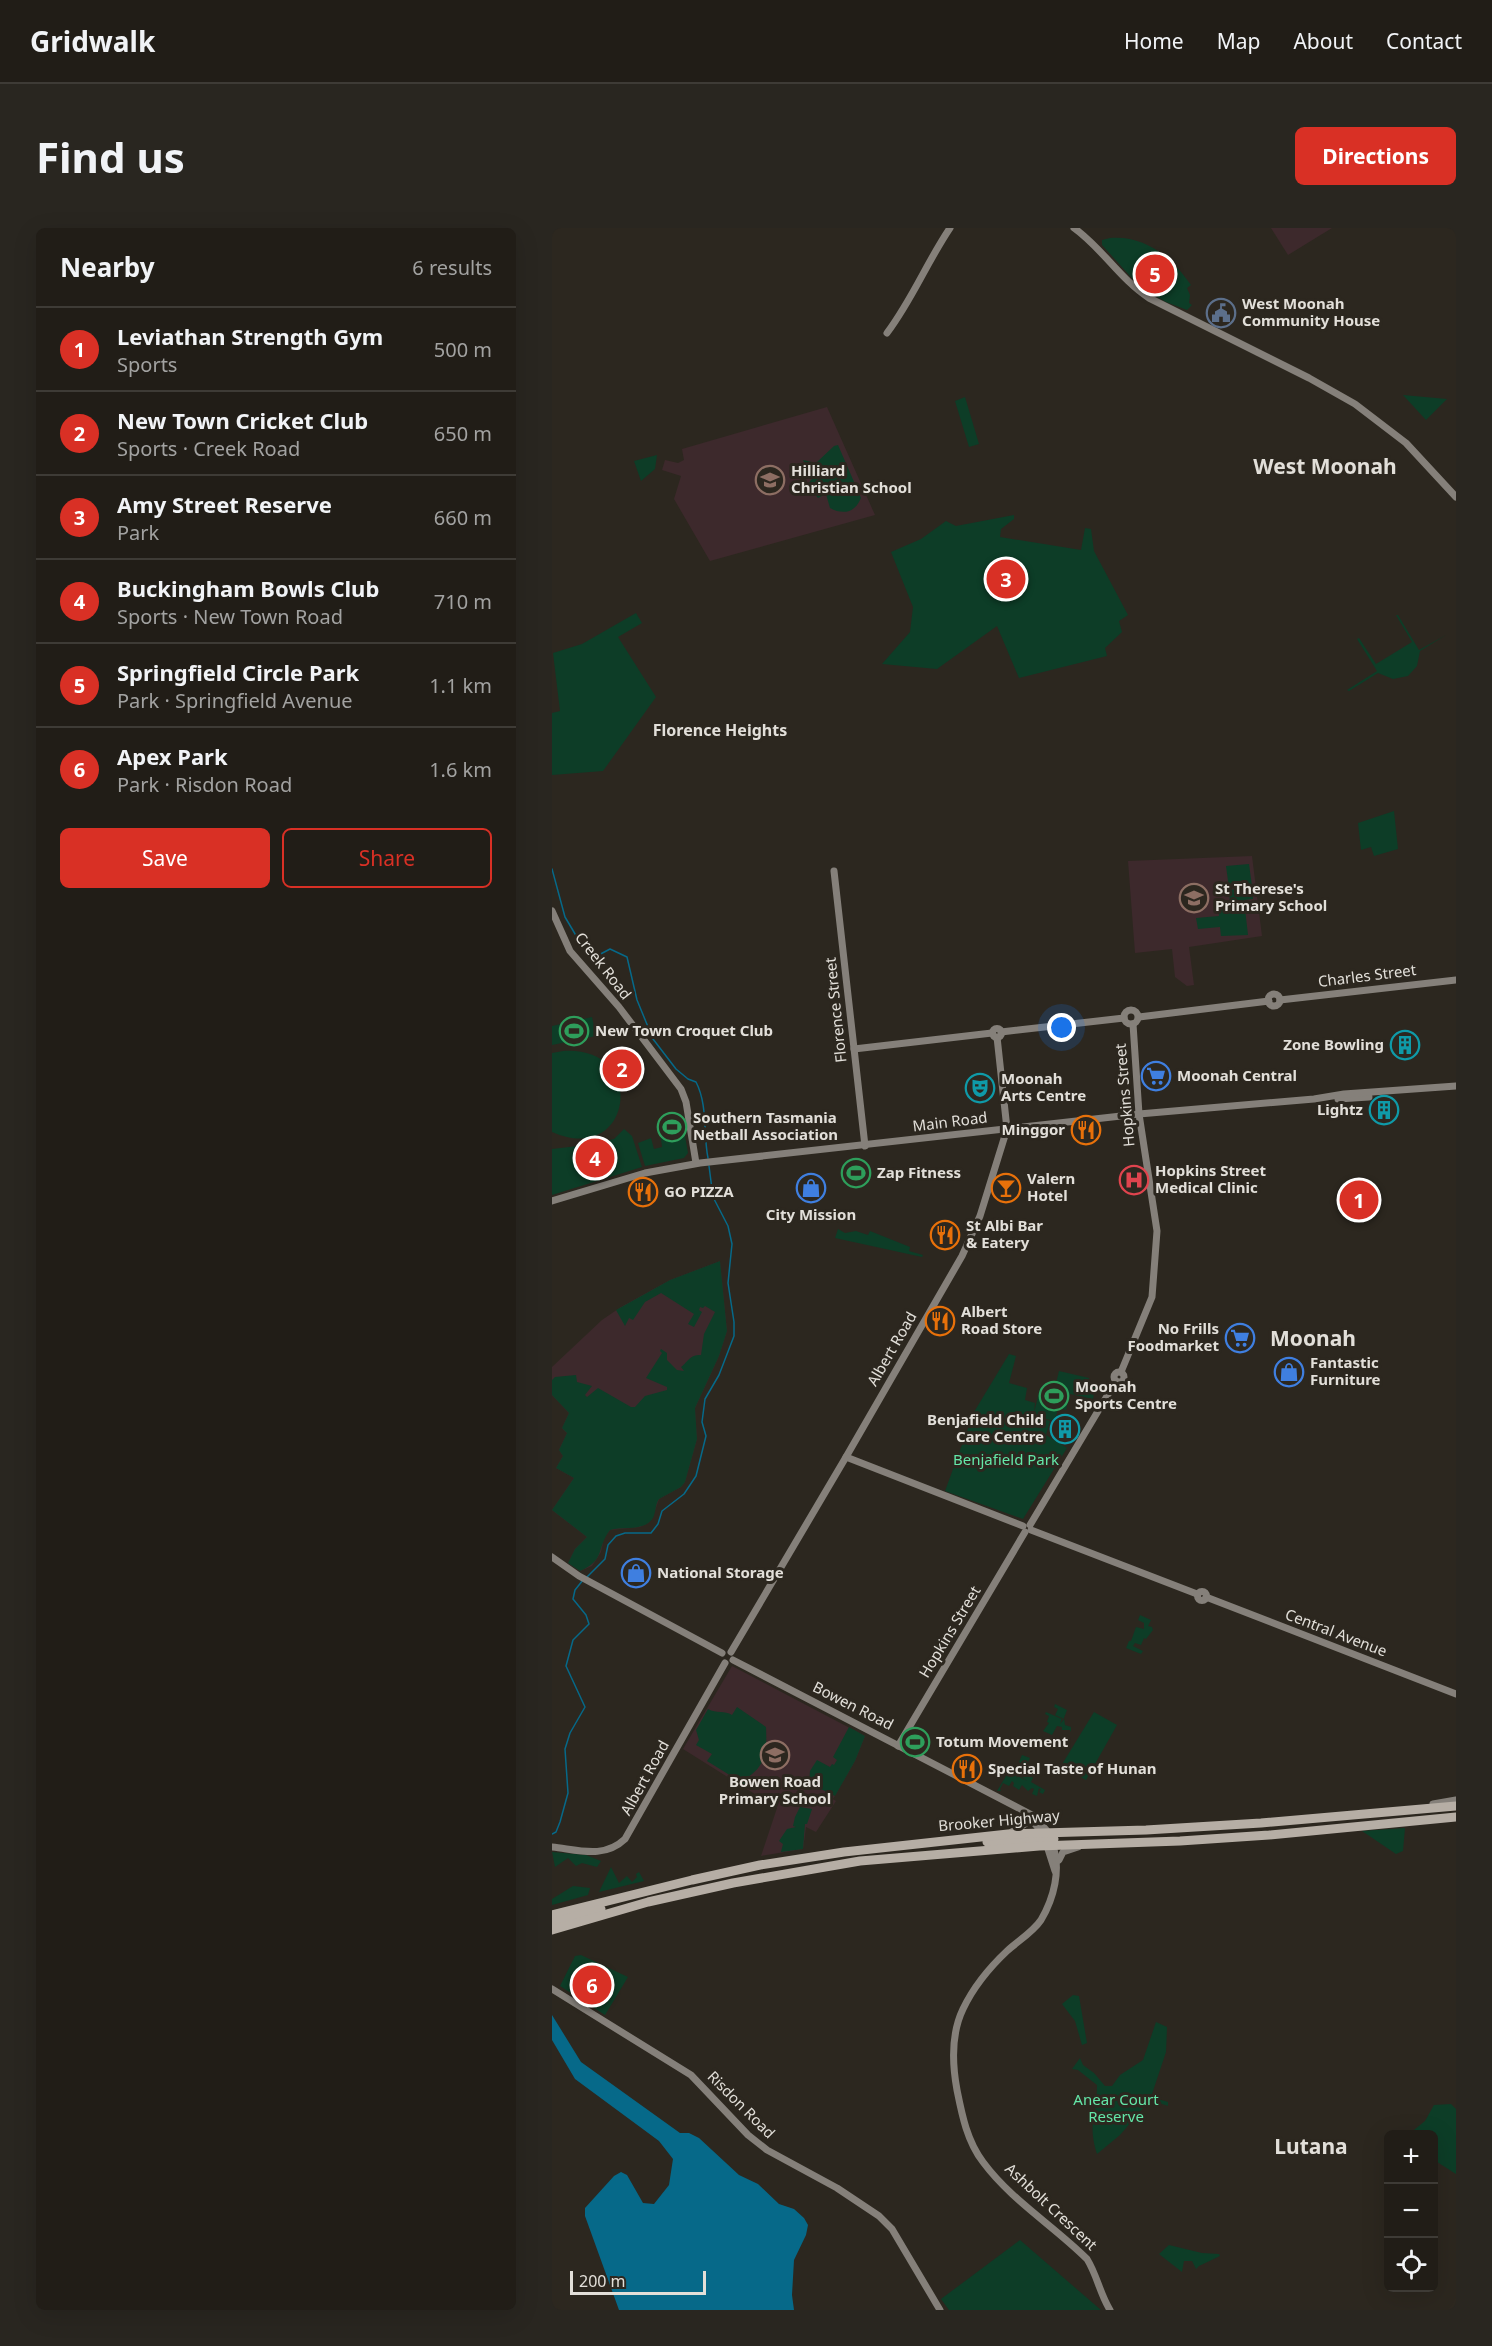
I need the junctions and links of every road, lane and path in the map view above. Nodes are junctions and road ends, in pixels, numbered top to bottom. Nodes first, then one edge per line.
1 (950, 228) edge
2 (1074, 228) edge
3 (887, 333) dead end
4 (1456, 497) edge
5 (834, 871) dead end
6 (552, 911) edge
7 (1456, 980) edge
8 (1138, 1017) junction
9 (1124, 1018) junction
10 (1133, 1024) junction
11 (997, 1034) junction
12 (854, 1049) junction
13 (1456, 1088) edge
14 (1139, 1114) junction
15 (1007, 1129) junction
16 (865, 1146) junction
17 (700, 1163) junction
18 (552, 1201) edge
19 (846, 1457) junction
20 (1028, 1528) junction
21 (552, 1557) edge
22 (728, 1657) junction
23 (1456, 1694) edge
24 (898, 1746) junction
25 (1456, 1800) edge
26 (1456, 1806) edge
27 (1419, 1809) junction
28 (1025, 1813) junction
29 (1456, 1817) edge
30 (1008, 1834) junction
31 (946, 1840) junction
32 (1046, 1840) junction
33 (1121, 1843) junction
34 (1093, 1844) junction
35 (552, 1847) edge
36 (1058, 1865) junction
37 (1056, 1876) junction
38 (630, 1906) junction
39 (552, 1915) edge
40 (552, 1923) edge
41 (563, 1927) junction
42 (552, 1930) edge
43 (552, 1934) edge
44 (552, 1989) edge
45 (940, 2310) edge
46 (1110, 2310) edge

1 - 3 street
2 - 4 street
5 - 12 street, Florence Street
6 - 17 street, Creek Road
7 - 8 street, Charles Street
8 - 9 street
8 - 10 street
9 - 10 street
9 - 11 street
10 - 14 street, Hopkins Street
11 - 12 street
11 - 15 street, Albert Road
12 - 16 street, Florence Street
13 - 14 street, Main Road
14 - 15 street, Main Road
14 - 20 street, Hopkins Street
15 - 16 street, Main Road
15 - 19 street, Albert Road
16 - 17 street, Main Road
17 - 18 street, Main Road
19 - 20 street
19 - 22 street, Albert Road
20 - 23 street, Central Avenue
20 - 24 street, Hopkins Street
21 - 22 street, Bowen Road
22 - 24 street, Bowen Road
22 - 35 street, Albert Road
24 - 28 street, Bowen Road
25 - 27 street
26 - 27 highway, Brooker Highway
27 - 32 highway, Brooker Highway
28 - 30 street
28 - 32 street, Bowen Road
29 - 33 highway, Brooker Highway
30 - 31 highway, Brooker Highway
30 - 32 highway, Brooker Highway
31 - 32 highway
31 - 39 highway, Brooker Highway
32 - 33 highway
32 - 34 highway, Brooker Highway
32 - 36 street, Ashbolt Crescent
32 - 37 street
32 - 38 highway, Brooker Highway
33 - 34 highway, Brooker Highway
34 - 36 street
36 - 37 street, Ashbolt Crescent
37 - 46 street, Ashbolt Crescent
38 - 40 highway, Brooker Highway
38 - 41 highway, Brooker Highway
41 - 42 highway, Brooker Highway
41 - 43 street
44 - 45 street, Risdon Road

